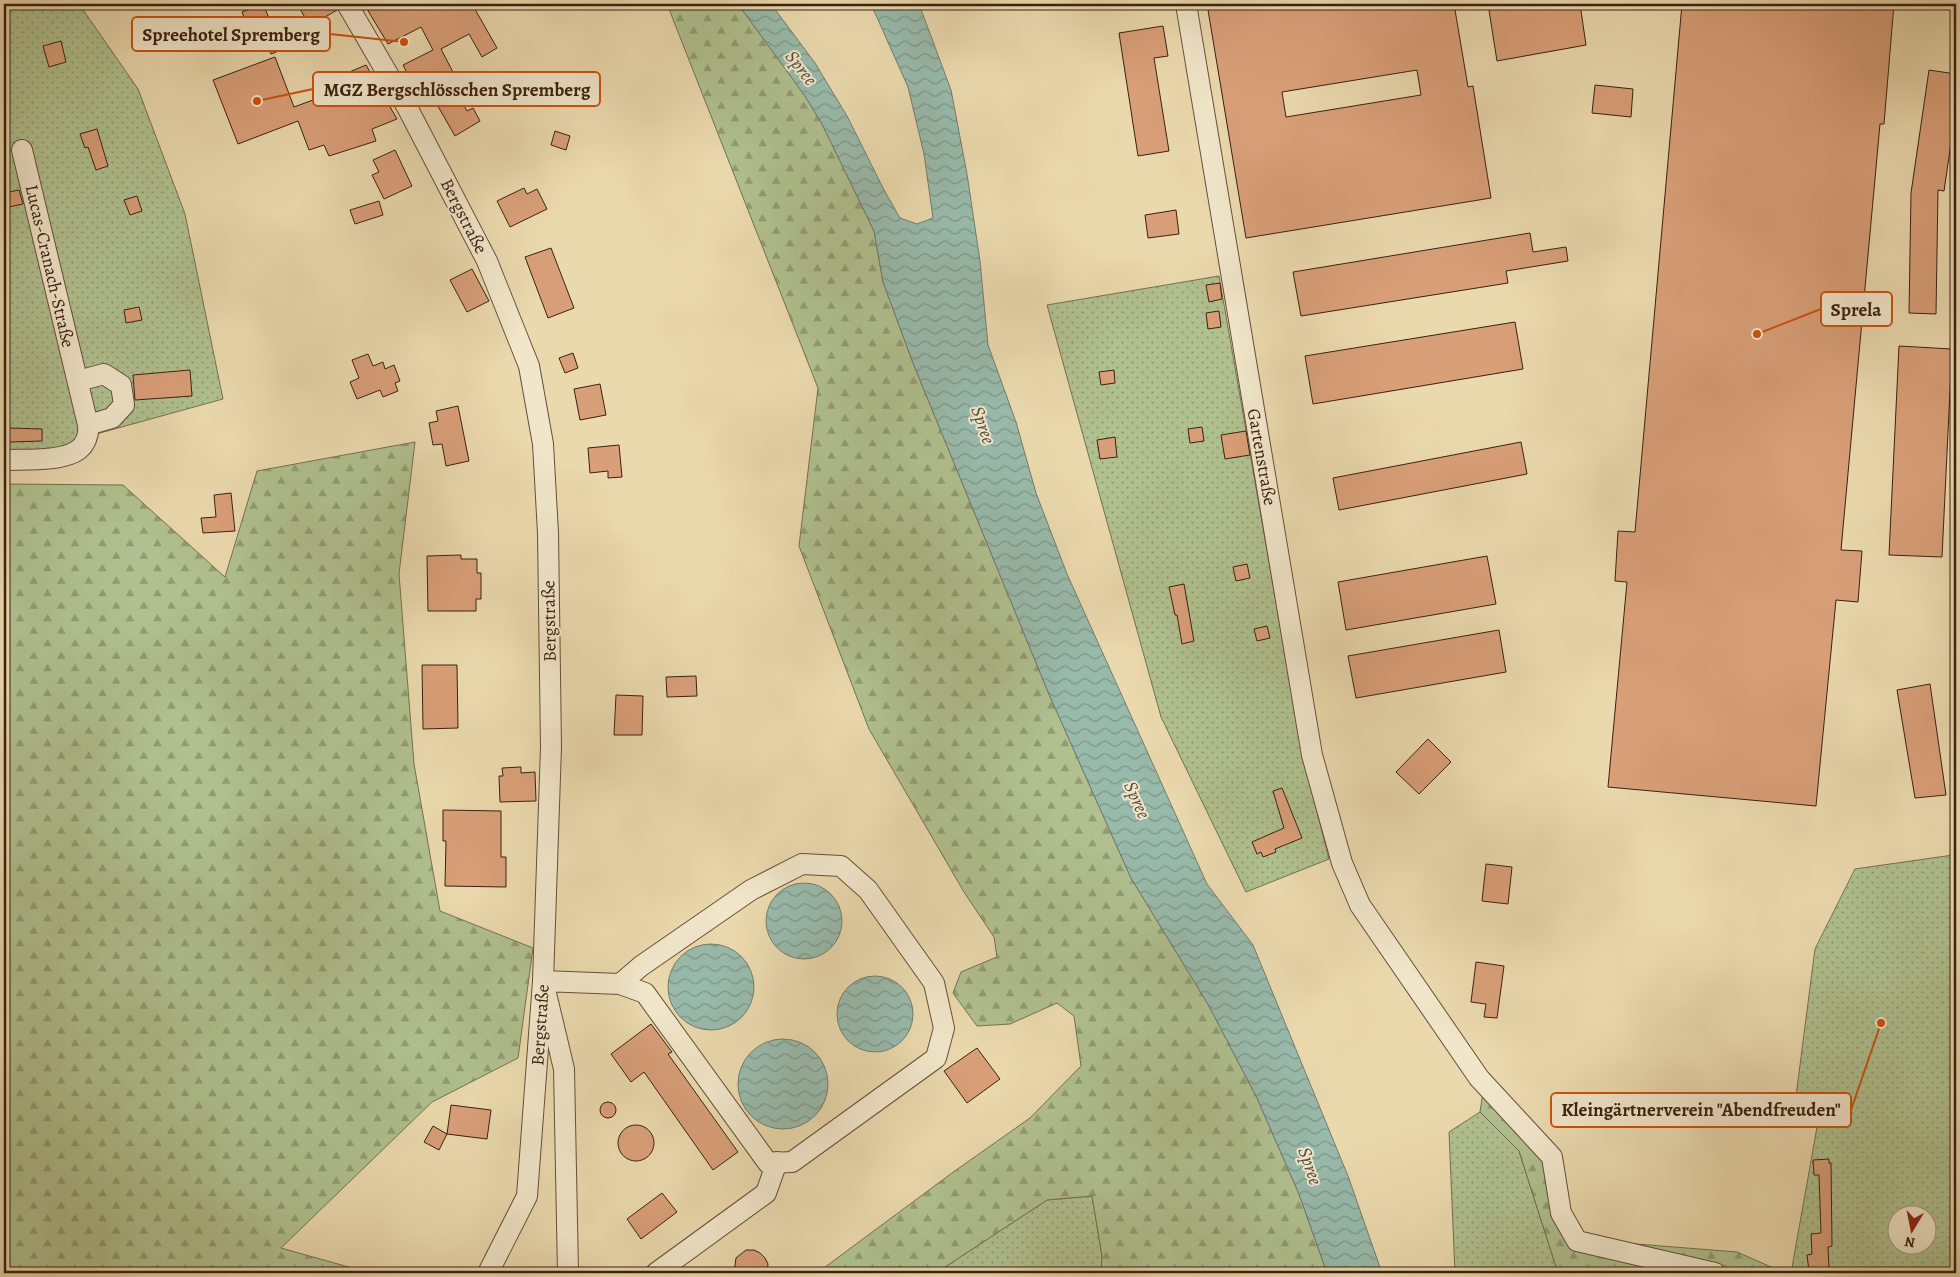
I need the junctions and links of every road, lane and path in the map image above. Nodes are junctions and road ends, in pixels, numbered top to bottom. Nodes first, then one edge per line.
1 (347, 4) edge
2 (1186, 4) edge
3 (22, 150) dead end
4 (78, 381) junction
5 (88, 426) junction
6 (4, 460) edge
7 (544, 982) junction
8 (620, 984) junction
9 (777, 1162) junction
10 (488, 1273) edge
11 (568, 1273) edge
12 (656, 1273) edge
13 (1715, 1273) edge

1 - 7 street, Bergstraße
2 - 13 street, Gartenstraße
3 - 4 street, Lucas-Cranach-Straße
4 - 5 street, Lucas-Cranach-Straße
4 - 5 street
5 - 6 street
7 - 8 street
7 - 10 street, Bergstraße
7 - 11 street
8 - 9 street
8 - 9 street
9 - 12 street

